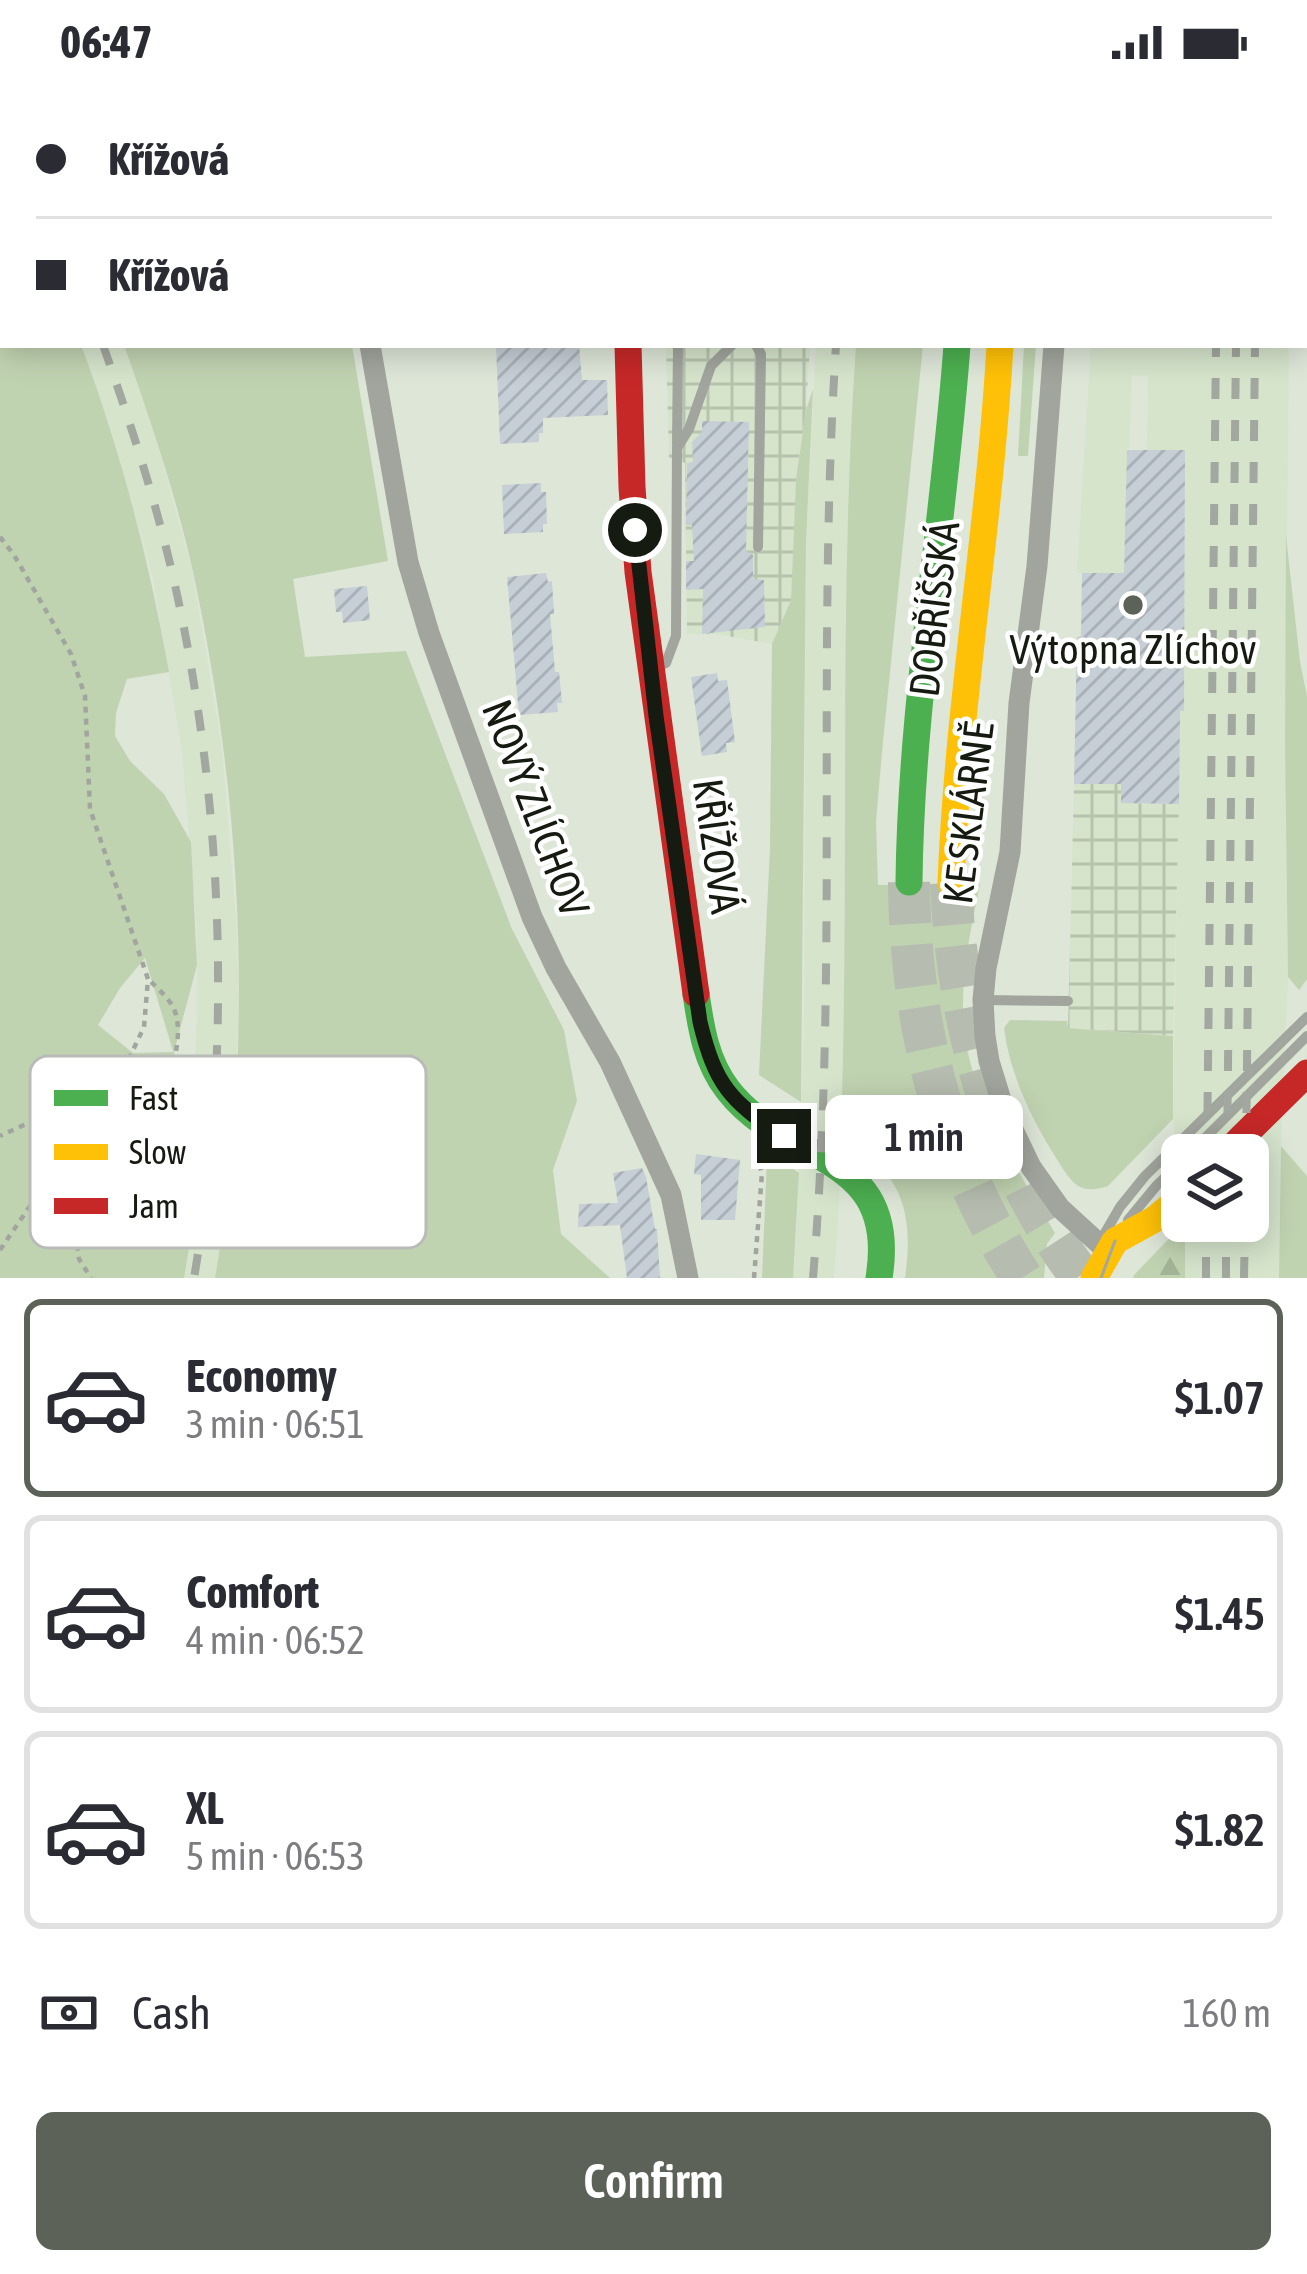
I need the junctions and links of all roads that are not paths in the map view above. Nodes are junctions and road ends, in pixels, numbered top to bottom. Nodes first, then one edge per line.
1 (371, 348) edge
2 (628, 348) edge
3 (678, 348) edge
4 (729, 348) edge
5 (758, 348) edge
6 (957, 348) edge
7 (1000, 348) edge
8 (1054, 348) edge
9 (677, 448) junction
10 (758, 548) dead end
11 (650, 670) junction
12 (909, 882) tunnel mouth
13 (951, 883) tunnel mouth
14 (983, 1000) junction
15 (1068, 1001) dead end
16 (1307, 1017) edge
17 (1307, 1036) edge
18 (1307, 1073) edge
19 (1209, 1134) edge
20 (1245, 1134) edge
21 (1161, 1183) edge
22 (1161, 1214) edge
23 (1107, 1245) junction
24 (688, 1278) edge
25 (879, 1278) edge
26 (1094, 1278) edge

1 - 24 street, NOVÝ ZLÍCHOV
2 - 11 main road, KŘÍŽOVÁ
3 - 9 lane
4 - 9 lane
5 - 10 lane
6 - 12 main road, DOBŘÍŠSKÁ
7 - 13 main road, DOBŘÍŠSKÁ
8 - 14 street, KE SKLÁRNĚ
9 - 11 lane
11 - 25 main road, KŘÍŽOVÁ
14 - 15 lane
14 - 23 street, KE SKLÁRNĚ
16 - 23 lane
17 - 19 lane
18 - 20 main road
21 - 23 lane
22 - 23 main road
23 - 26 main road

